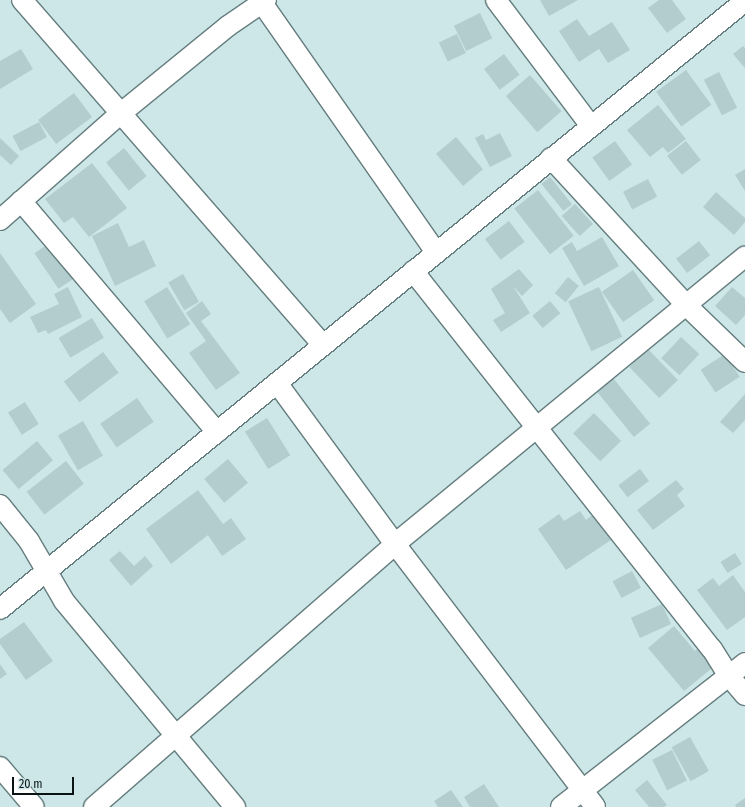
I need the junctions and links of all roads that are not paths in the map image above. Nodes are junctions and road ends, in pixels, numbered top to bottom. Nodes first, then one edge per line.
1 (22, 0) edge
2 (496, 0) edge
3 (263, 1) edge
4 (745, 1) edge
5 (120, 114) junction
6 (590, 126) junction
7 (551, 158) junction
8 (21, 201) junction
9 (0, 220) edge
10 (436, 252) junction
11 (745, 257) edge
12 (413, 271) junction
13 (686, 304) junction
14 (323, 345) junction
15 (745, 362) edge
16 (277, 382) junction
17 (534, 428) junction
18 (217, 432) junction
19 (0, 505) edge
20 (395, 544) junction
21 (47, 572) junction
22 (0, 609) edge
23 (745, 663) edge
24 (729, 676) junction
25 (745, 694) edge
26 (175, 736) junction
27 (0, 767) edge
28 (582, 790) junction
29 (34, 807) edge
30 (94, 807) edge
31 (235, 807) edge
32 (561, 807) edge
33 (595, 807) edge

1 - 5 street
2 - 6 street
3 - 5 street
3 - 10 street
4 - 6 street
5 - 8 street
5 - 14 street
6 - 7 street
7 - 10 street
7 - 13 street
8 - 9 street
8 - 18 street
10 - 12 street
11 - 13 street
12 - 14 street
12 - 17 street
13 - 15 street
13 - 17 street
14 - 16 street
16 - 18 street
16 - 20 street
17 - 20 street
17 - 24 street
18 - 21 street
19 - 21 street
20 - 26 street
20 - 28 street
21 - 22 street
21 - 26 street
23 - 24 street
24 - 25 street
24 - 28 street
26 - 30 street
26 - 31 street
27 - 29 street
28 - 32 street
28 - 33 street

